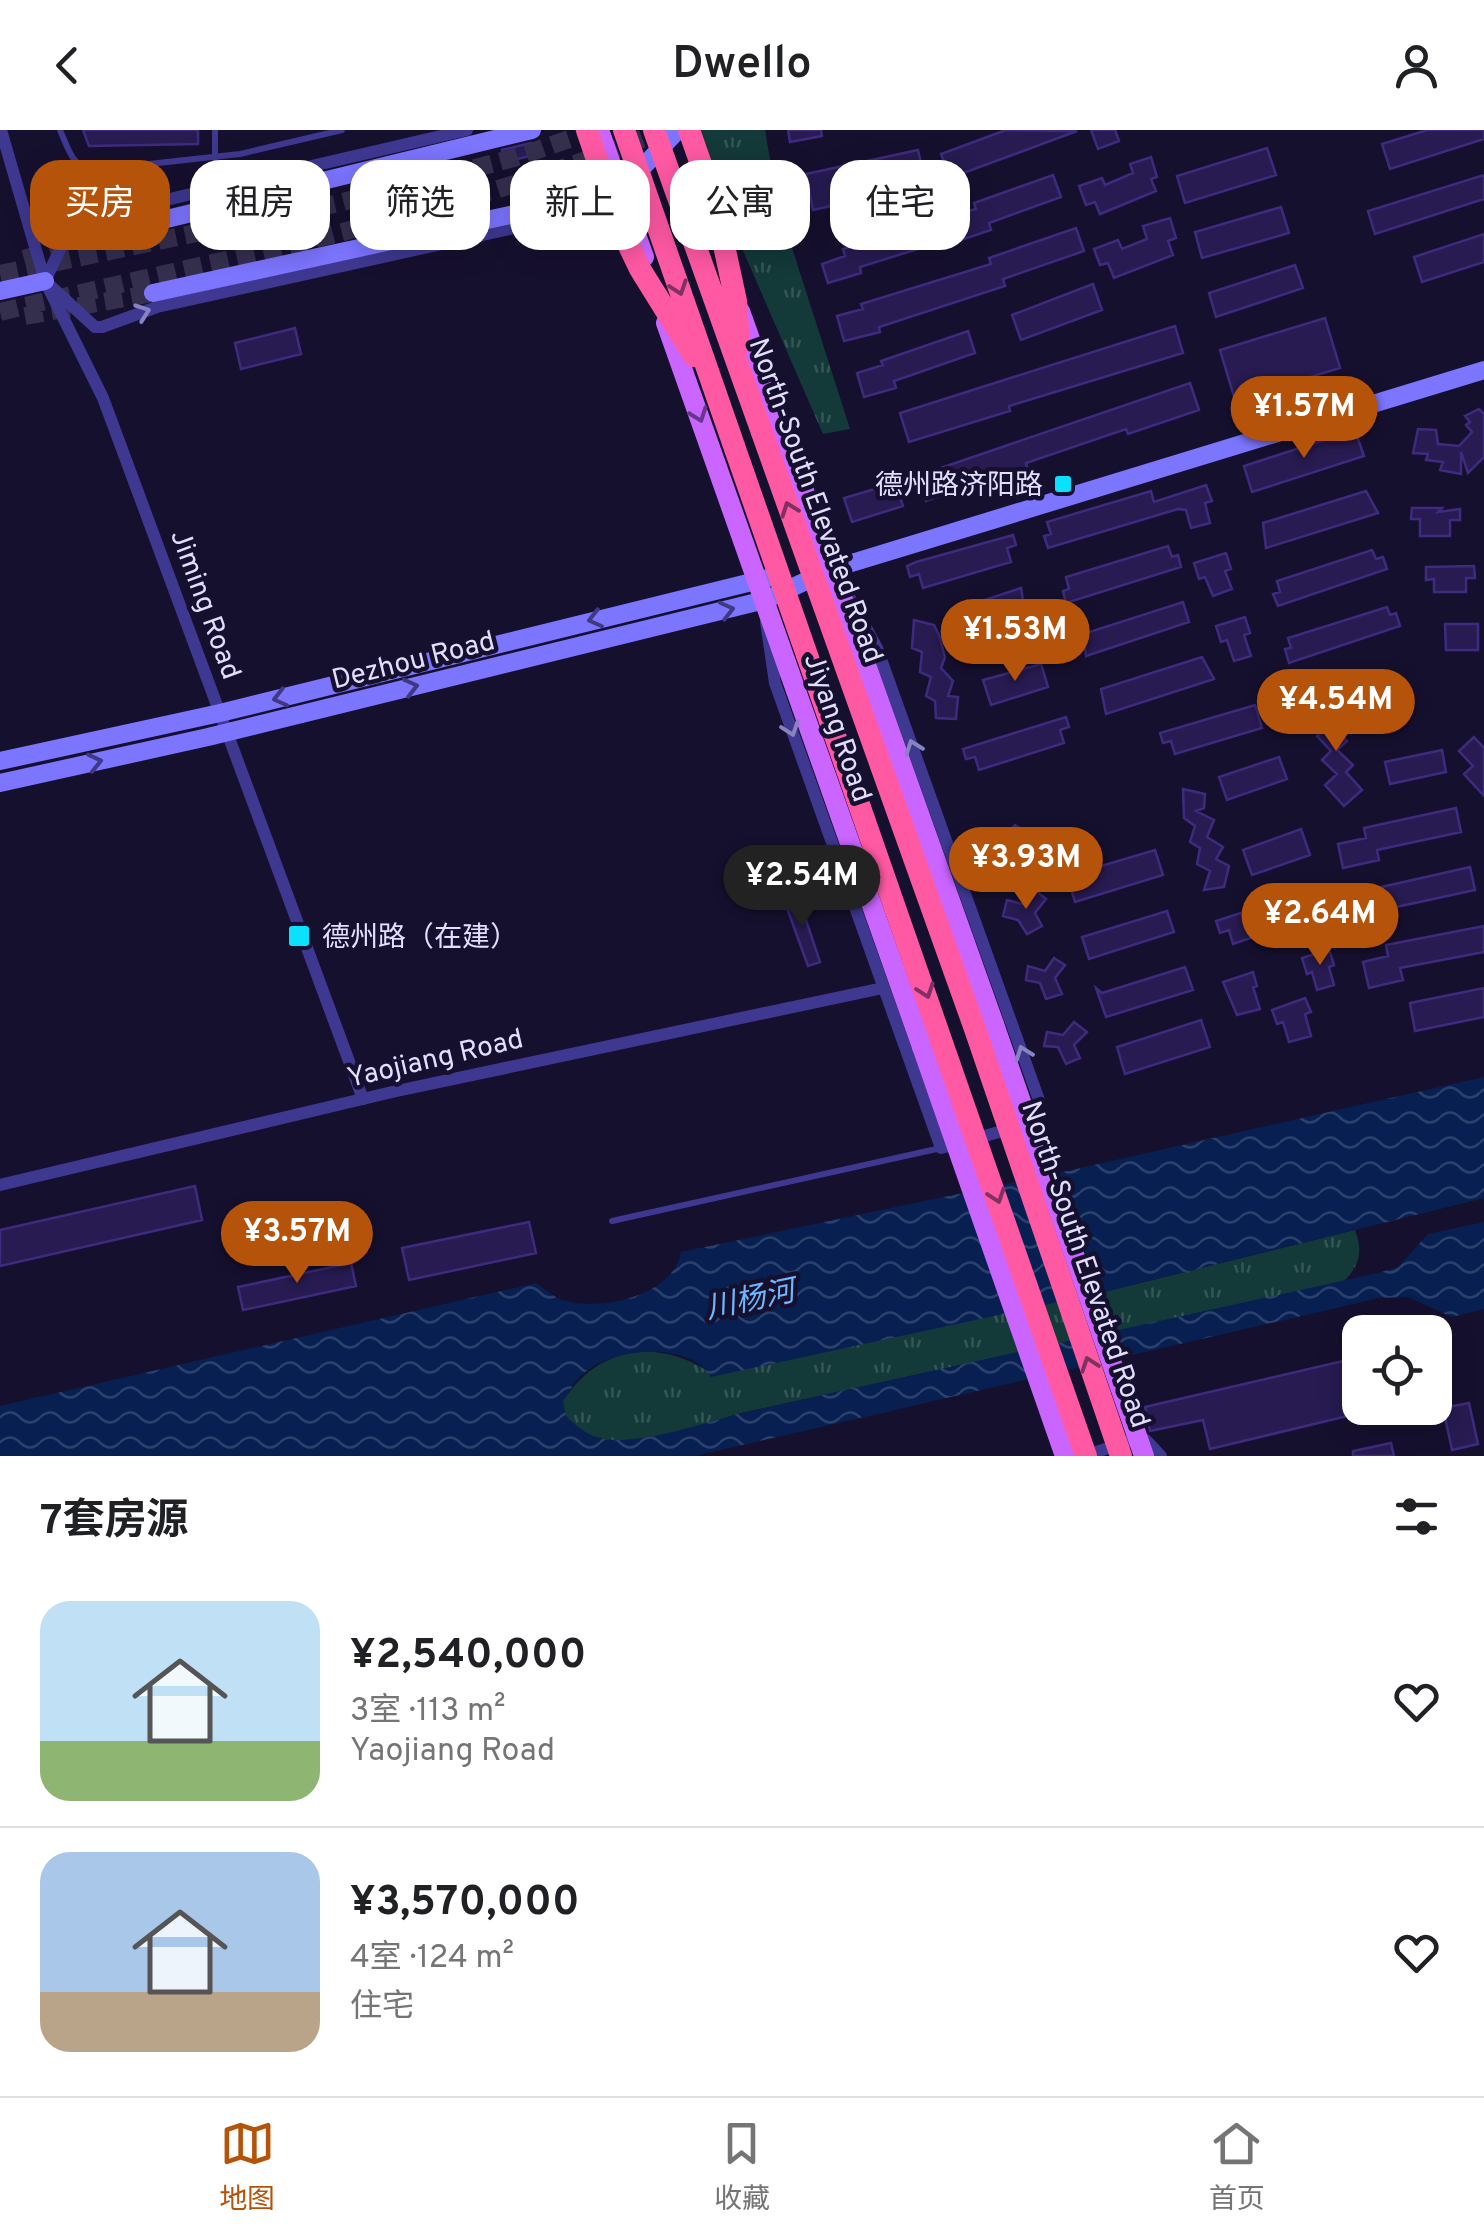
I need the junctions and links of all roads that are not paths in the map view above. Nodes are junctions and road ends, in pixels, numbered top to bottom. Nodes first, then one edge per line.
1 (0, 130) edge
2 (60, 130) edge
3 (215, 130) edge
4 (342, 130) edge
5 (467, 130) edge
6 (532, 130) edge
7 (587, 130) edge
8 (599, 130) edge
9 (624, 130) edge
10 (654, 130) edge
11 (677, 130) edge
12 (689, 130) edge
13 (215, 158) junction
14 (610, 160) edge
15 (648, 160) edge
16 (510, 214) edge
17 (170, 218) edge
18 (510, 229) edge
19 (641, 250) edge
20 (45, 281) junction
21 (0, 291) edge
22 (153, 293) tunnel mouth
23 (1484, 370) edge
24 (742, 378) junction
25 (714, 386) junction
26 (832, 568) junction
27 (758, 579) junction
28 (765, 600) junction
29 (220, 713) junction
30 (227, 732) junction
31 (0, 762) edge
32 (0, 783) edge
33 (883, 988) junction
34 (363, 1098) junction
35 (941, 1148) junction
36 (0, 1185) edge
37 (612, 1221) dead end
38 (1064, 1456) edge
39 (1084, 1456) edge
40 (1121, 1456) edge
41 (1144, 1456) edge
42 (1161, 1456) edge

1 - 20 street, Jiming Road
2 - 13 lane
3 - 13 lane
4 - 13 lane
5 - 20 street
6 - 17 street
7 - 25 highway, bridge
8 - 14 main road, Jiyang Road
9 -> 25 highway, North-South Elevated Road, bridge
10 - 24 highway, North-South Elevated Road, bridge
11 - 15 street
11 - 26 main road, Jiyang Road
12 - 24 highway, bridge
16 - 22 street
20 -> 18 street
19 -> 27 main road, Jiyang Road
20 - 21 street
20 - 29 street, Jiming Road
23 - 26 street, Dezhou Road
40 -> 24 highway, North-South Elevated Road, bridge
25 -> 39 highway, North-South Elevated Road, bridge
26 - 27 street, Dezhou Road
26 - 28 street, Dezhou Road
35 -> 26 street
26 - 41 main road, Jiyang Road, bridge
27 - 28 main road, Jiyang Road
27 -> 29 street, Dezhou Road
30 -> 28 street, Dezhou Road
28 -> 33 street
28 - 38 main road, Jiyang Road, bridge
29 - 30 street, Jiming Road
29 - 31 street, Dezhou Road
32 -> 30 street, Dezhou Road
30 - 34 street, Jiming Road
33 - 34 street, Yaojiang Road
33 - 35 street
34 - 36 street, Yaojiang Road
35 - 37 lane
39 - 42 street

